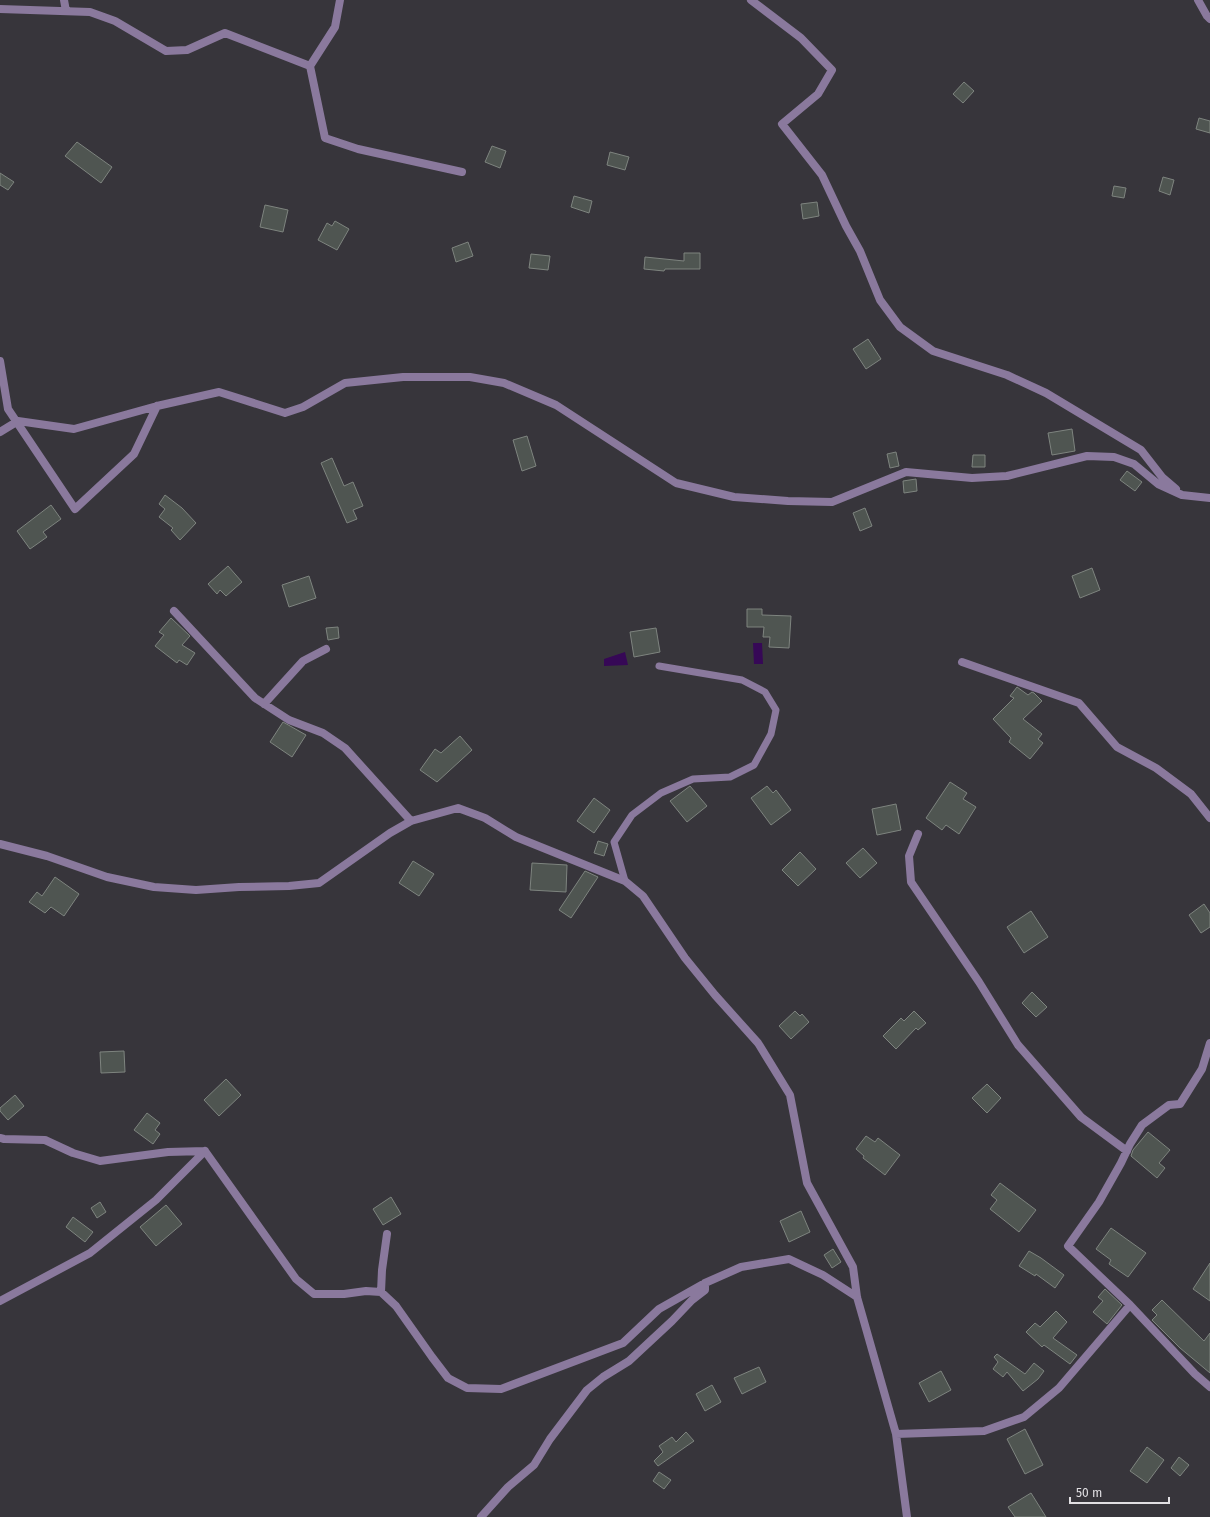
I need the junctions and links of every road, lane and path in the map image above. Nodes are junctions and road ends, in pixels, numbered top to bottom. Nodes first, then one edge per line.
1 (64, 0) edge
2 (340, 0) edge
3 (751, 0) edge
4 (1198, 0) edge
5 (0, 9) edge
6 (66, 11) junction
7 (1210, 19) edge
8 (310, 66) junction
9 (462, 172) dead end
10 (0, 360) edge
11 (157, 406) junction
12 (18, 421) junction
13 (0, 432) edge
14 (1182, 495) junction
15 (1210, 498) edge
16 (174, 611) dead end
17 (326, 649) dead end
18 (962, 662) dead end
19 (659, 666) dead end
20 (264, 704) junction
21 (1210, 818) edge
22 (412, 821) junction
23 (918, 834) dead end
24 (0, 844) edge
25 (625, 881) junction
26 (1210, 1044) edge
27 (0, 1138) edge
28 (205, 1151) junction
29 (1127, 1151) junction
30 (387, 1234) dead end
31 (705, 1283) junction
32 (381, 1292) junction
33 (857, 1296) junction
34 (0, 1301) edge
35 (1130, 1305) junction
36 (1210, 1387) edge
37 (896, 1434) junction
38 (481, 1517) edge
39 (907, 1517) edge

1 - 6 street
2 - 8 street
3 - 14 street
4 - 7 street
5 - 6 street
6 - 8 street
8 - 9 street
10 - 12 street
11 - 12 street
11 - 12 street
11 - 14 street
12 - 13 street
14 - 15 street
16 - 20 street
17 - 20 street
18 - 21 street
19 - 25 lane
20 - 22 street
22 - 24 street
22 - 25 street
23 - 29 street
25 - 33 street
26 - 29 street
27 - 28 street
28 - 32 street
28 - 34 street
29 - 35 street
30 - 32 street
31 - 32 street
31 - 33 street
31 - 38 street
33 - 37 street
35 - 36 street
35 - 37 street
37 - 39 street

